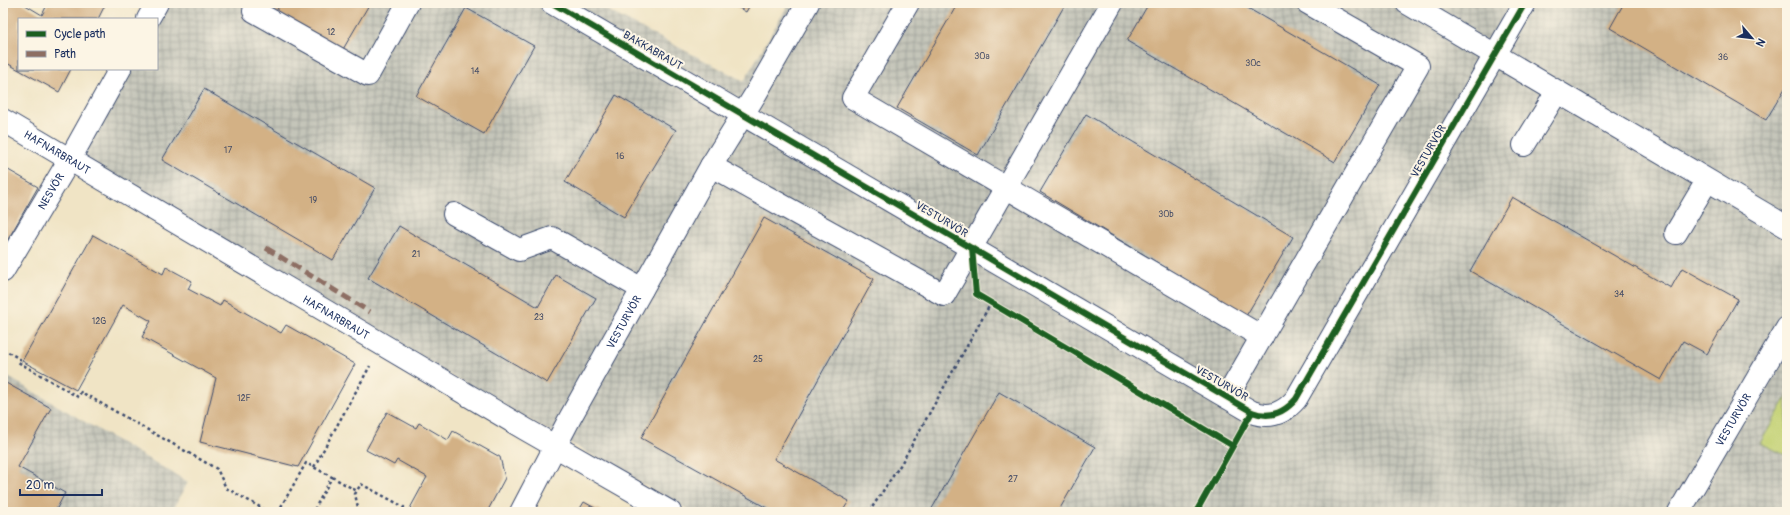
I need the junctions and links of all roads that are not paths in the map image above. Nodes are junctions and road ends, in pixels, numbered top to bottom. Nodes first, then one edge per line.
1 (157, 3) edge
2 (258, 3) edge
3 (408, 3) edge
4 (552, 3) edge
5 (808, 3) edge
6 (908, 3) edge
7 (1112, 3) edge
8 (1308, 3) edge
9 (1407, 3) edge
10 (1525, 3) edge
11 (149, 18) edge
12 (1495, 55) junction
13 (119, 70) edge
14 (1557, 92) junction
15 (743, 115) junction
16 (3, 120) edge
17 (1524, 145) dead end
18 (70, 159) junction
19 (711, 166) junction
20 (1707, 180) junction
21 (1006, 188) junction
22 (454, 214) dead end
23 (1787, 228) edge
24 (1676, 233) dead end
25 (972, 248) junction
26 (3, 271) edge
27 (642, 289) junction
28 (1787, 328) edge
29 (1262, 337) junction
30 (1228, 397) junction
31 (556, 446) junction
32 (521, 512) edge
33 (670, 512) edge
34 (1679, 512) edge

1 - 11 street
2 - 3 street
4 - 15 street, BAKKABRAUT
5 - 15 street, VESTURVÖR
6 - 21 street
7 - 21 street
8 - 29 street
9 - 12 street
10 - 12 street, VESTURVÖR
12 - 14 street
12 - 30 street, VESTURVÖR
13 - 18 street, NESVÖR
14 - 17 street
14 - 20 street
15 - 19 street, VESTURVÖR
15 - 25 street, VESTURVÖR
16 - 18 street, HAFNARBRAUT
18 - 26 street, NESVÖR
18 - 31 street, HAFNARBRAUT
19 - 25 street
19 - 27 street, VESTURVÖR
20 - 23 street
20 - 24 street
21 - 25 street
21 - 29 street
22 - 27 street
25 - 30 street, VESTURVÖR
27 - 31 street, VESTURVÖR
28 - 34 street, VESTURVÖR
29 - 30 street
31 - 32 street, VESTURVÖR
31 - 33 street, HAFNARBRAUT

